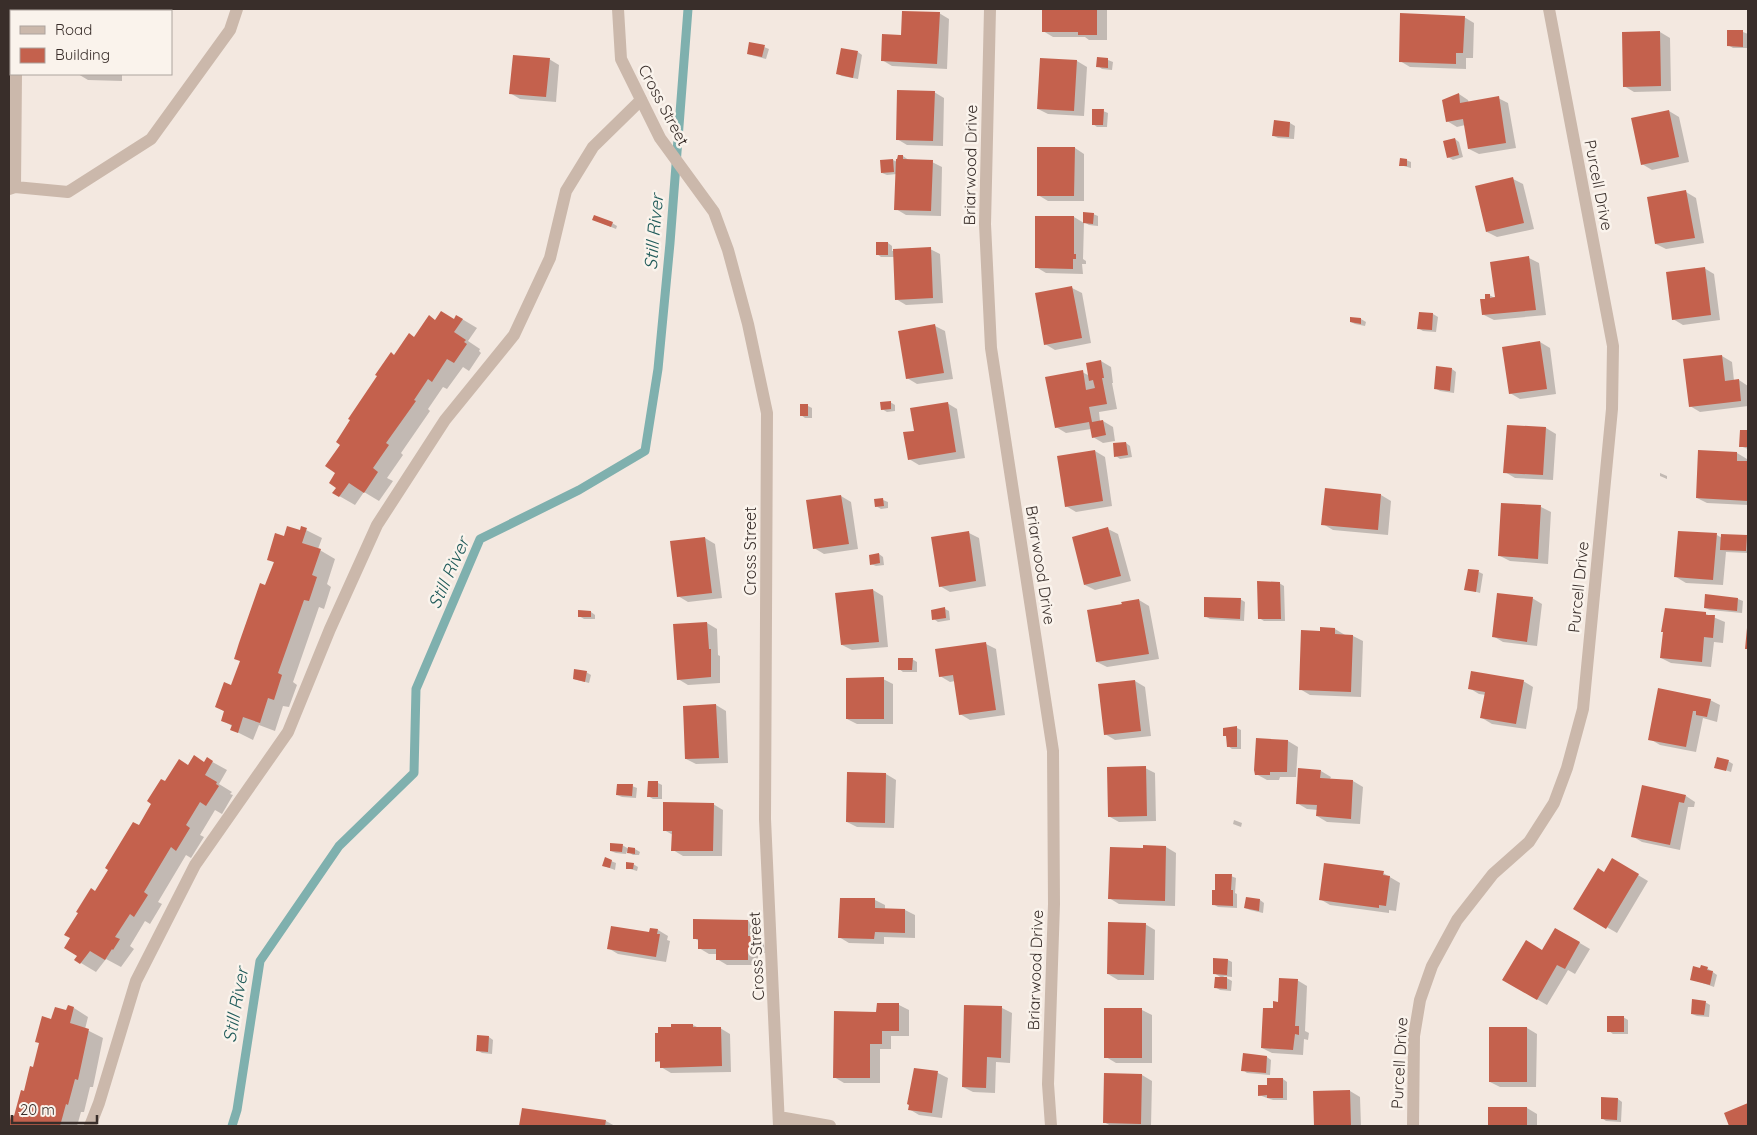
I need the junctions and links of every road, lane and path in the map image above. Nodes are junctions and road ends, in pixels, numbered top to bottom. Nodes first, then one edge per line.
1 (237, 9) edge
2 (618, 9) edge
3 (990, 9) edge
4 (1549, 9) edge
5 (16, 75) edge
6 (641, 100) junction
7 (12, 188) edge
8 (779, 1122) edge
9 (90, 1126) edge
10 (830, 1126) edge
11 (1051, 1126) edge
12 (1412, 1126) edge

1 - 7 street
2 - 6 street, Cross Street
3 - 11 street, Briarwood Drive
4 - 12 street, Purcell Drive
5 - 7 street
6 - 8 street, Cross Street
6 - 9 street
8 - 10 street

